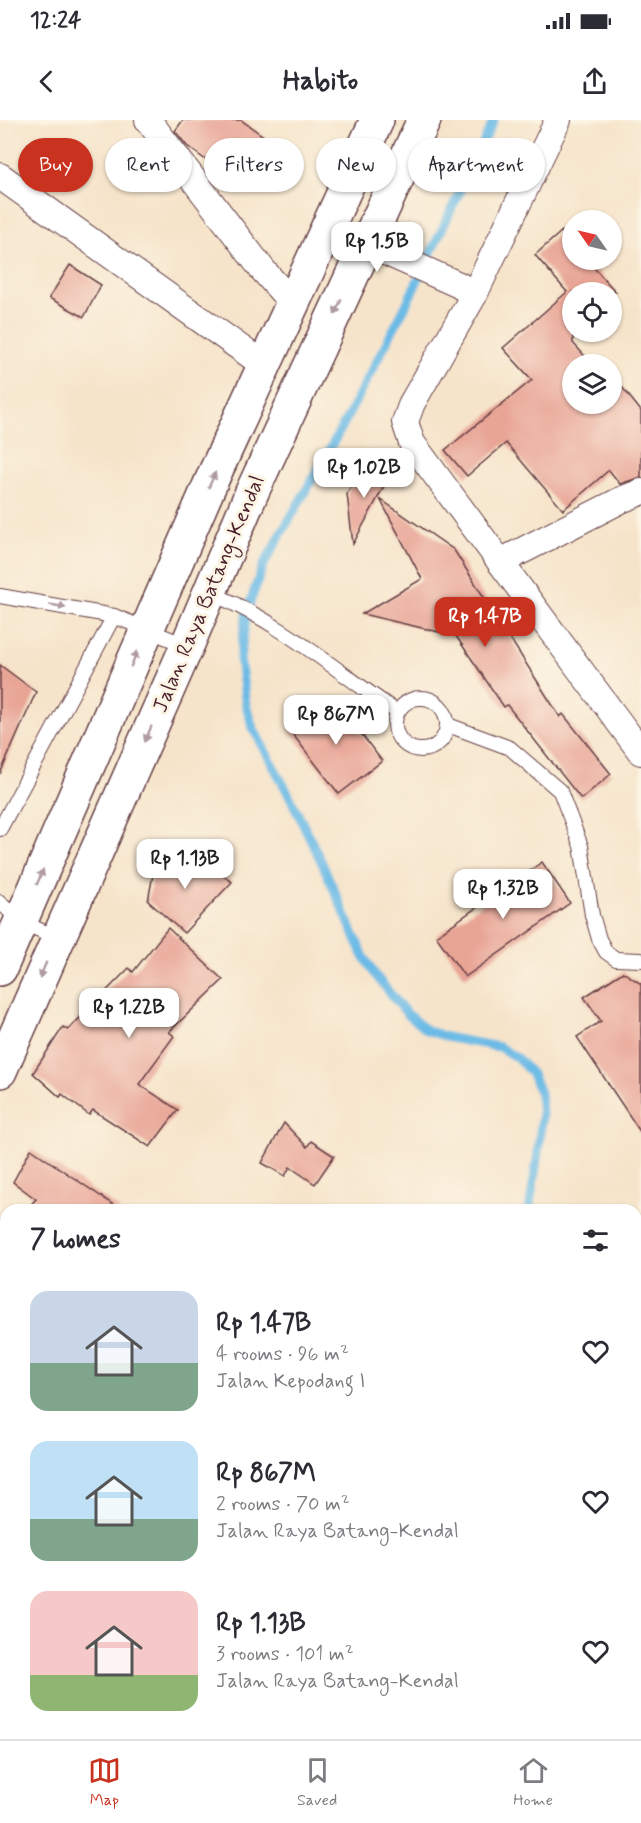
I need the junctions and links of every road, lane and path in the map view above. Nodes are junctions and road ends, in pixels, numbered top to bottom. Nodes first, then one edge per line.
1 (377, 120) edge
2 (424, 120) edge
3 (558, 120) edge
4 (148, 121) edge
5 (0, 176) edge
6 (367, 244) junction
7 (466, 290) junction
8 (292, 303) junction
9 (264, 365) junction
10 (641, 492) edge
11 (500, 562) junction
12 (0, 596) edge
13 (221, 597) junction
14 (114, 616) junction
15 (147, 630) junction
16 (188, 646) junction
17 (397, 712) junction
18 (448, 725) junction
19 (641, 752) edge
20 (0, 829) edge
21 (10, 911) edge
22 (57, 938) junction
23 (641, 960) edge
24 (0, 969) edge
25 (0, 1071) edge

1 - 8 highway, Jalan Raya Batang-Kendal
2 - 6 highway, Jalan Raya Batang-Kendal
3 - 7 street
4 - 8 street
5 - 9 street
6 - 7 street
6 -> 13 highway, Jalan Raya Batang-Kendal
7 - 11 street
8 - 9 highway, Jalan Raya Batang-Kendal
15 -> 9 highway, Jalan Raya Batang-Kendal
10 - 11 street
11 - 19 street
12 -> 14 lane
13 - 16 highway, Jalan Raya Batang-Kendal
13 - 17 lane
14 - 15 lane
14 - 20 lane
15 - 16 lane
21 -> 15 highway, Jalan Raya Batang-Kendal
16 -> 22 highway, Jalan Raya Batang-Kendal
17 - 18 lane
17 - 18 lane
18 - 23 lane
21 - 22 lane
21 - 24 highway, Jalan Raya Batang-Kendal
22 -> 25 highway, Jalan Raya Batang-Kendal

